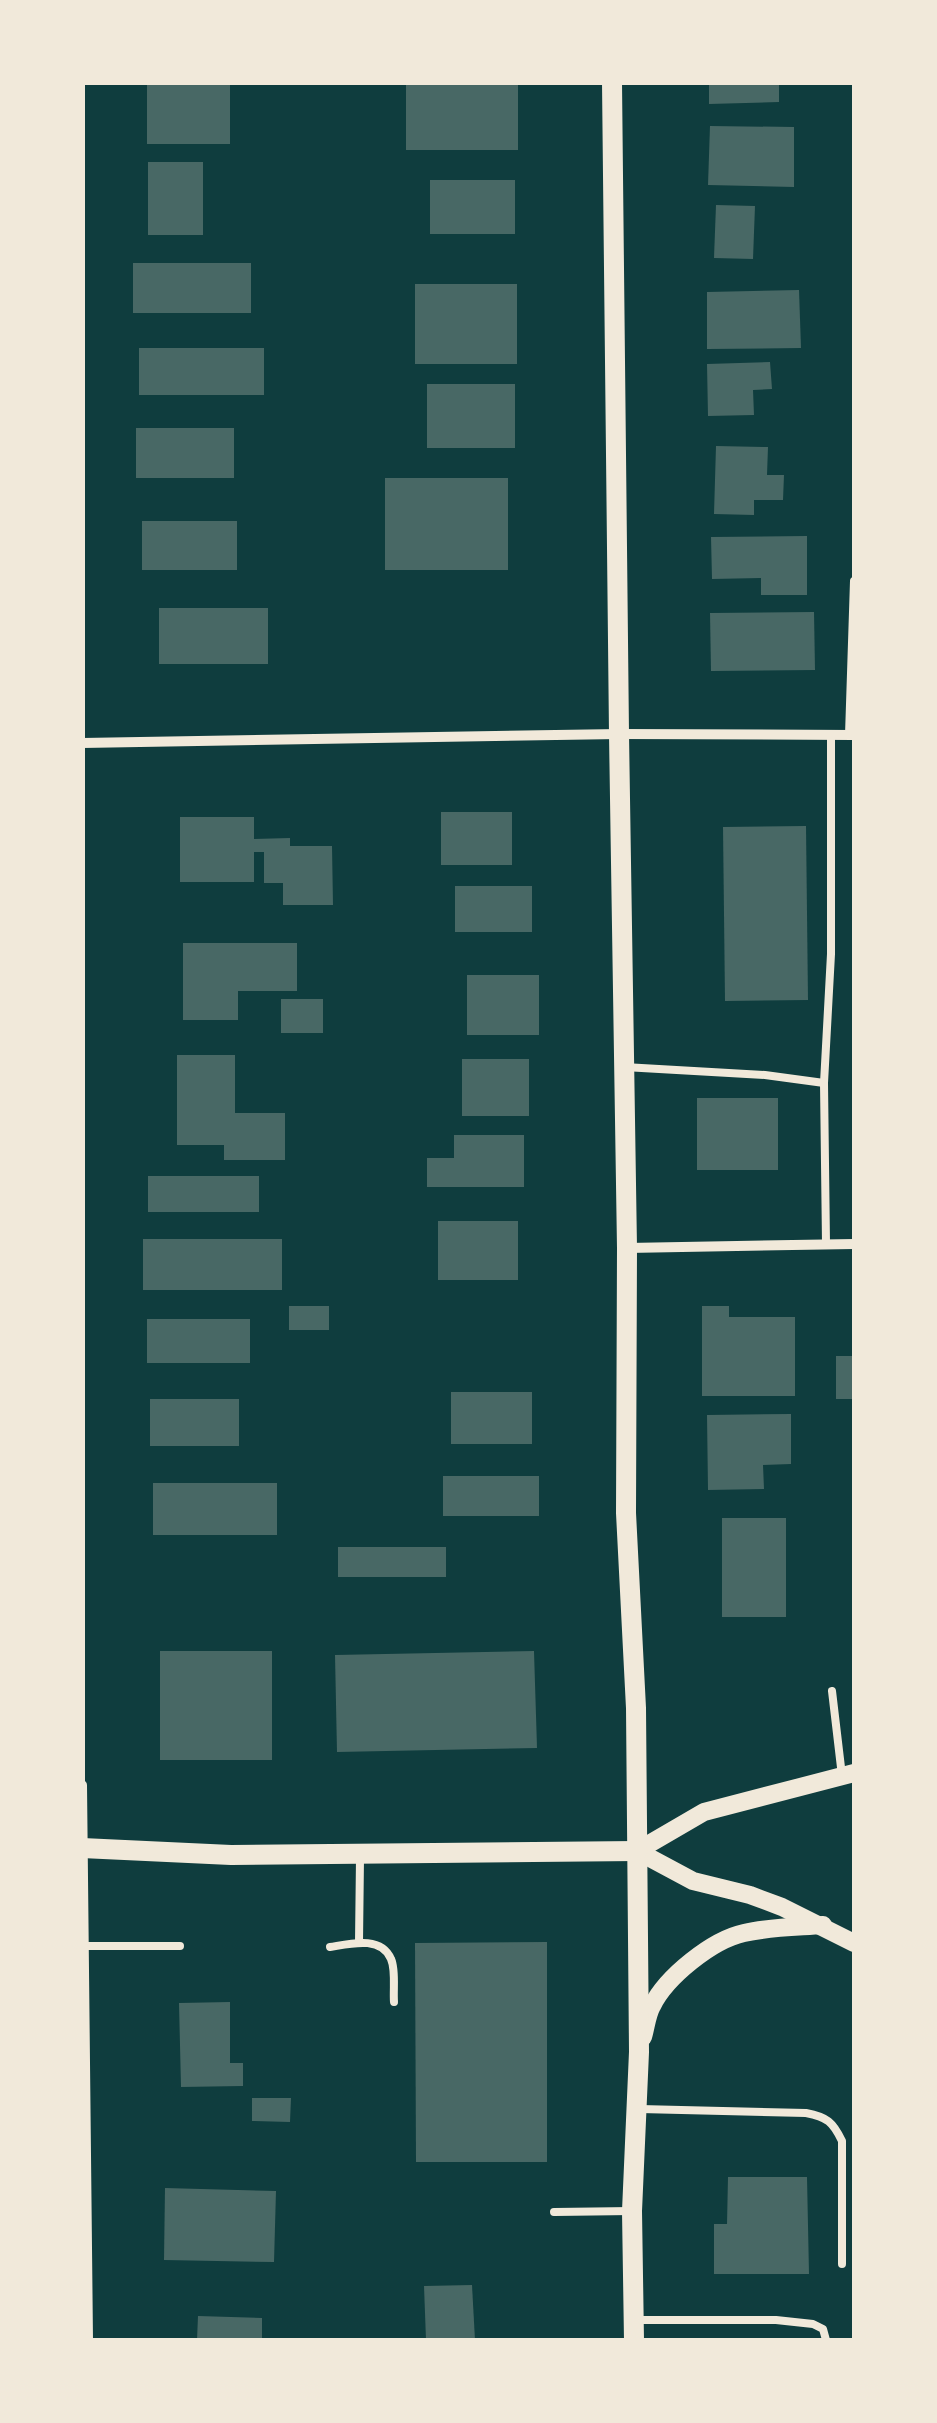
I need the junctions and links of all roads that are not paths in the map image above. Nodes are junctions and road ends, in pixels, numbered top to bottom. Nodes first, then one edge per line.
1 (612, 82) edge
2 (854, 581) edge
3 (618, 734) junction
4 (831, 735) junction
5 (852, 735) edge
6 (82, 743) edge
7 (624, 1067) junction
8 (824, 1083) junction
9 (826, 1244) junction
10 (854, 1244) edge
11 (627, 1248) junction
12 (832, 1691) dead end
13 (848, 1775) edge
14 (82, 1785) edge
15 (83, 1848) edge
16 (637, 1851) junction
17 (360, 1854) junction
18 (823, 1926) junction
19 (359, 1942) junction
20 (854, 1944) edge
21 (84, 1946) edge
22 (180, 1946) dead end
23 (330, 1947) dead end
24 (394, 2002) dead end
25 (639, 2052) junction
26 (636, 2108) junction
27 (632, 2211) junction
28 (554, 2212) dead end
29 (842, 2264) dead end
30 (634, 2330) edge
31 (88, 2340) edge
32 (826, 2340) edge

1 - 3 main road
2 - 5 lane
3 - 4 street
3 - 6 street
3 - 7 main road
4 - 5 street
4 - 8 lane
7 - 8 lane
7 - 11 main road
8 - 9 lane
9 - 10 street
9 - 11 street
11 - 16 main road
12 - 13 lane
13 - 16 street
14 - 15 street
15 - 17 main road
15 - 21 street
16 - 17 main road
16 - 18 street
16 - 25 main road
17 - 19 lane
18 - 20 street
18 - 25 street
19 - 23 lane
19 - 24 lane
21 - 22 lane
21 - 31 street
25 - 26 main road
26 - 27 main road
26 - 29 lane
27 - 28 lane
27 - 30 main road
30 - 32 lane

